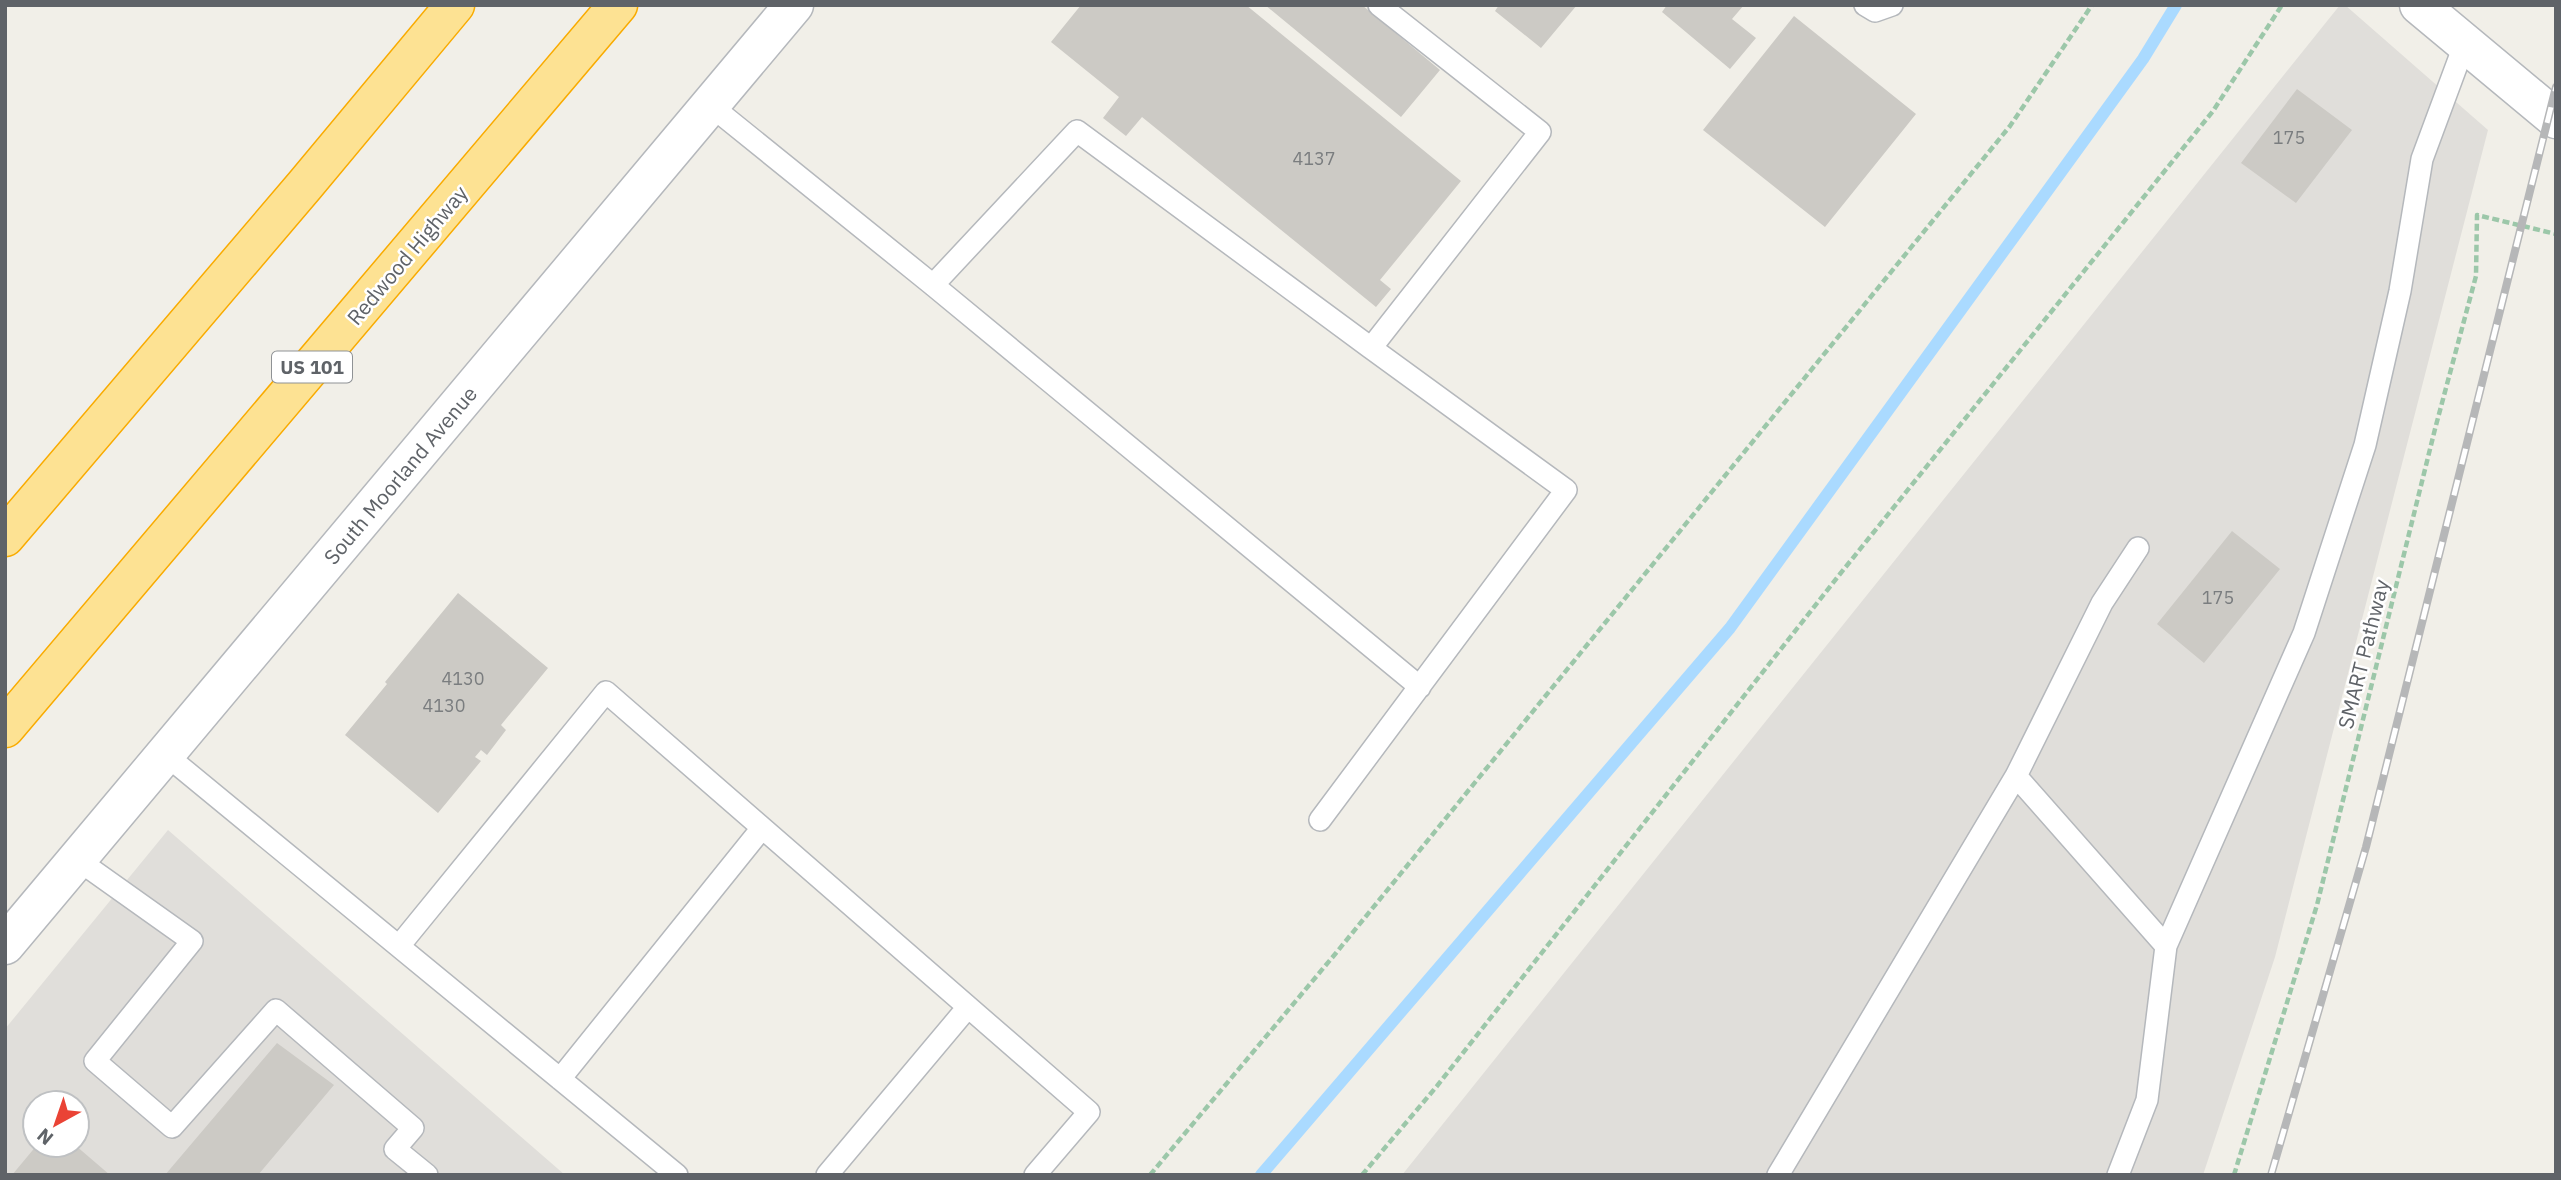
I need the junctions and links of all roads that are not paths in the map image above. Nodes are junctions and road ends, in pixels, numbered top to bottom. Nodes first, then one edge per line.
1 (455, 5) edge
2 (618, 5) edge
3 (794, 5) edge
4 (1379, 5) edge
5 (1865, 5) edge
6 (1892, 5) edge
7 (2419, 5) edge
8 (2465, 43) junction
9 (710, 105) junction
10 (2556, 119) edge
11 (933, 285) junction
12 (1371, 348) junction
13 (5, 537) edge
14 (2138, 548) dead end
15 (1420, 687) junction
16 (5, 728) edge
17 (166, 755) junction
18 (2017, 776) junction
19 (1320, 820) dead end
20 (762, 828) junction
21 (78, 860) junction
22 (5, 945) edge
23 (399, 946) junction
24 (2166, 946) junction
25 (968, 1007) junction
26 (560, 1079) junction
27 (415, 1171) edge
28 (677, 1175) edge
29 (827, 1175) edge
30 (1035, 1175) edge
31 (1779, 1175) edge
32 (2118, 1175) edge

1 - 13 highway
2 - 16 highway, Redwood Highway / US 101
3 - 9 street, South Moorland Avenue
4 - 12 lane
5 - 6 lane
7 - 8 street
8 - 10 street
8 - 24 lane
9 - 11 lane
9 - 17 street, South Moorland Avenue
11 - 12 lane
11 - 15 lane
12 - 15 lane
14 - 18 lane
15 - 19 lane
17 - 21 street, South Moorland Avenue
17 - 23 lane
18 - 24 lane
18 - 31 lane
20 - 23 lane
20 - 25 lane
20 - 26 lane
21 - 22 street, South Moorland Avenue
21 - 27 lane
23 - 26 lane
24 - 32 lane
25 - 29 lane
25 - 30 lane
26 - 28 lane

